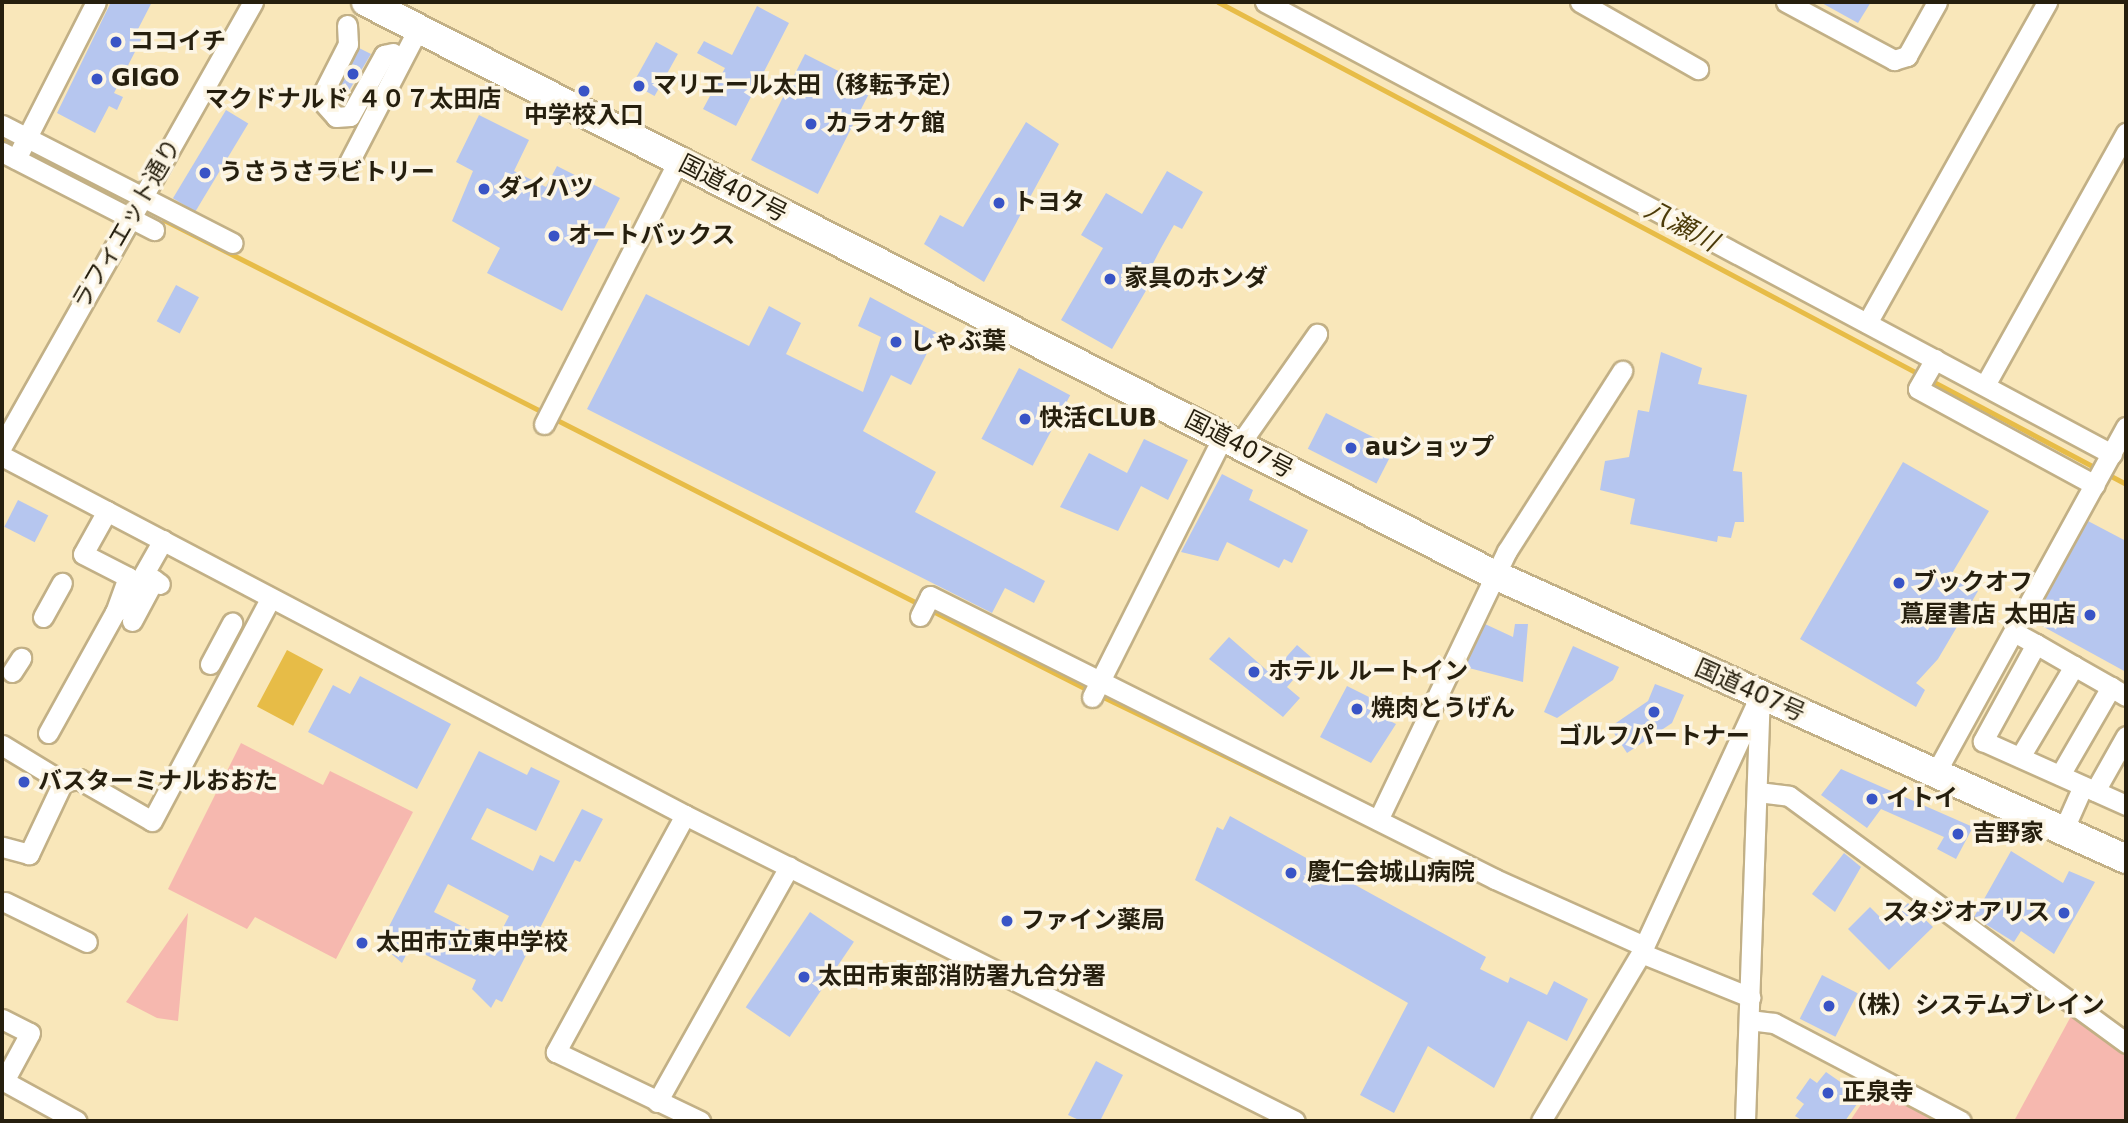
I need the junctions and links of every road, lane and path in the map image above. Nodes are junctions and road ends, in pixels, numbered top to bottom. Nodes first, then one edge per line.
1 (96, 2) edge
2 (253, 2) edge
3 (366, 2) edge
4 (1265, 2) edge
5 (1580, 2) edge
6 (1786, 2) edge
7 (1937, 2) edge
8 (2047, 2) edge
9 (347, 25) dead end
10 (418, 29) junction
11 (393, 53) dead end
12 (1698, 69) dead end
13 (2, 125) edge
14 (2126, 133) edge
15 (17, 149) edge
16 (678, 161) junction
17 (346, 168) dead end
18 (143, 196) junction
19 (131, 218) junction
20 (155, 230) dead end
21 (233, 243) dead end
22 (1867, 323) junction
23 (1317, 334) dead end
24 (1622, 372) dead end
25 (1928, 372) junction
26 (1985, 385) junction
27 (547, 418) dead end
28 (2126, 428) edge
29 (1231, 440) junction
30 (2, 446) edge
31 (2, 456) edge
32 (2103, 470) junction
33 (107, 511) junction
34 (163, 540) junction
35 (1495, 575) junction
36 (62, 583) dead end
37 (160, 584) dead end
38 (270, 599) junction
39 (924, 609) dead end
40 (124, 616) junction
41 (43, 617) dead end
42 (232, 623) dead end
43 (2014, 632) junction
44 (2036, 644) junction
45 (210, 664) dead end
46 (2074, 666) junction
47 (1097, 688) junction
48 (2119, 692) edge
49 (1760, 695) junction
50 (48, 733) dead end
51 (2126, 736) edge
52 (2, 745) edge
53 (2020, 757) junction
54 (1722, 768) junction
55 (1935, 774) junction
56 (2060, 775) junction
57 (63, 782) junction
58 (1758, 787) junction
59 (2089, 788) junction
60 (2126, 805) edge
61 (685, 815) junction
62 (1378, 820) junction
63 (2063, 831) junction
64 (2, 847) edge
65 (2126, 859) edge
66 (789, 867) junction
67 (5, 902) dead end
68 (87, 942) dead end
69 (1642, 949) junction
70 (1750, 997) junction
71 (2, 1018) edge
72 (1749, 1020) junction
73 (2126, 1043) edge
74 (4, 1083) edge
75 (657, 1101) junction
76 (77, 1121) edge
77 (700, 1121) edge
78 (1295, 1121) edge
79 (1541, 1121) edge
80 (1745, 1121) edge
81 (1961, 1121) edge

1 - 15 street
2 - 18 street, ラフィエット通り
3 - 10 highway, 国道407号
4 - 22 street
5 - 12 street
6 - 7 street
8 - 22 street
9 - 11 street
10 - 16 highway, 国道407号
10 - 17 street
13 - 15 street
14 - 26 street
15 - 18 street
15 - 19 street
16 - 27 street
16 - 29 highway, 国道407号
18 - 19 street, ラフィエット通り
18 - 21 street
19 - 20 street
19 - 30 street, ラフィエット通り
22 - 25 street
23 - 29 street
24 - 35 street
25 - 26 street
25 - 32 street
26 - 32 street
28 - 32 street
29 - 35 highway, 国道407号
29 - 47 street
31 - 33 street
32 - 43 street
33 - 34 street
33 - 40 street
34 - 38 street
34 - 40 street
35 - 49 highway, 国道407号
35 - 62 street
36 - 41 street
37 - 40 street
38 - 57 street
38 - 61 street
39 - 47 street
40 - 50 street
42 - 45 street
43 - 44 street
43 - 55 street
44 - 46 street
44 - 53 street
46 - 48 street
46 - 53 street
47 - 62 street
48 - 56 street
49 - 54 street
49 - 55 highway, 国道407号
49 - 58 street
51 - 59 street
52 - 57 street
53 - 56 street
54 - 58 street
54 - 69 street
55 - 63 highway, 国道407号
56 - 59 street
57 - 64 street
58 - 70 street
58 - 73 street
59 - 60 street
59 - 63 street
61 - 66 street
61 - 75 street
62 - 69 street
63 - 65 highway, 国道407号
66 - 75 street
66 - 78 street
67 - 68 street
69 - 70 street
69 - 79 street
70 - 72 street
71 - 74 street
72 - 80 street
72 - 81 street
74 - 76 street
75 - 77 street

